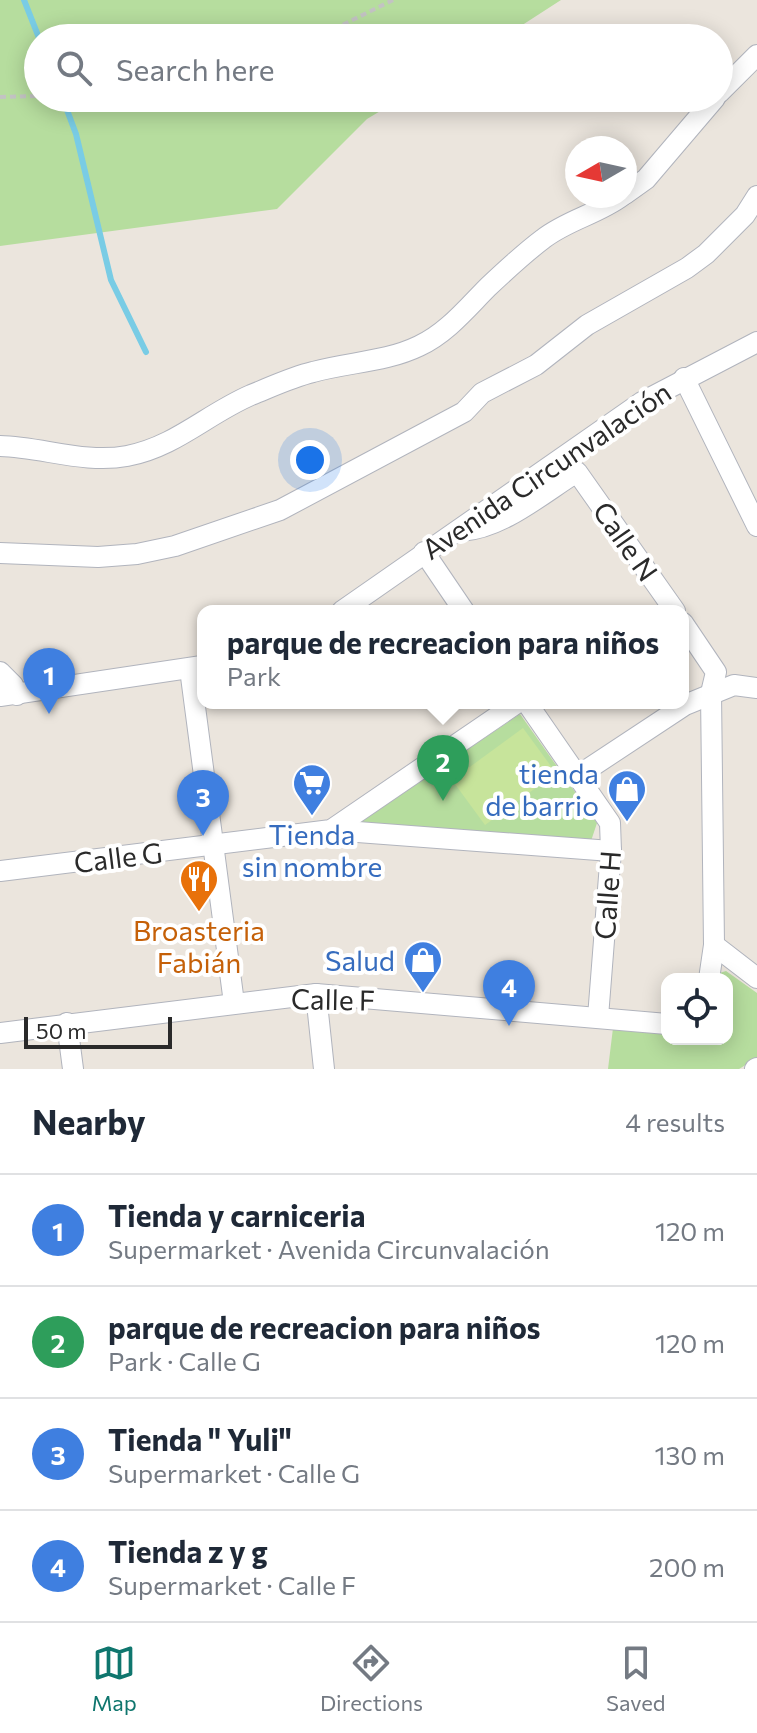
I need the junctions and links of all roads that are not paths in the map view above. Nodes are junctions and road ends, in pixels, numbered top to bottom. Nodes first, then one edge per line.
1 (757, 55) edge
2 (733, 79) edge
3 (703, 112) edge
4 (637, 186) edge
5 (757, 196) edge
6 (604, 208) edge
7 (757, 342) edge
8 (684, 378) junction
9 (0, 446) edge
10 (757, 526) edge
11 (454, 531) junction
12 (424, 552) junction
13 (0, 553) edge
14 (350, 605) edge
15 (460, 605) edge
16 (671, 605) edge
17 (689, 632) edge
18 (196, 667) edge
19 (0, 672) edge
20 (757, 688) edge
21 (711, 693) junction
22 (8, 695) edge
23 (689, 703) edge
24 (200, 709) edge
25 (508, 709) edge
26 (531, 709) edge
27 (679, 709) edge
28 (576, 777) junction
29 (331, 830) junction
30 (215, 845) junction
31 (611, 851) junction
32 (0, 871) edge
33 (714, 945) junction
34 (710, 973) edge
35 (757, 978) edge
36 (316, 994) junction
37 (234, 1003) junction
38 (598, 1017) junction
39 (67, 1023) junction
40 (661, 1023) edge
41 (0, 1033) edge
42 (73, 1069) edge
43 (324, 1069) edge

1 - 2 street
3 - 4 street
5 - 13 street
6 - 9 street
7 - 8 street, Avenida Circunvalación
8 - 10 street
8 - 11 street, Avenida Circunvalación
11 - 12 street, Avenida Circunvalación
11 - 16 street, Calle N
12 - 14 street, Avenida Circunvalación
12 - 15 street
17 - 21 street
18 - 22 street
19 - 22 street
20 - 21 street
21 - 23 street
21 - 33 street
24 - 30 street
25 - 29 street, Calle G
26 - 28 street, Calle H
27 - 28 street
28 - 31 street, Calle H
29 - 30 street, Calle G
29 - 31 street, Calle G
30 - 32 street, Calle G
30 - 37 street
31 - 38 street, Calle H
33 - 34 street
33 - 35 street
36 - 37 street, Calle F
36 - 38 street, Calle F
36 - 43 street
37 - 39 street, Calle F
38 - 40 street, Calle F
39 - 41 street, Calle F
39 - 42 street

